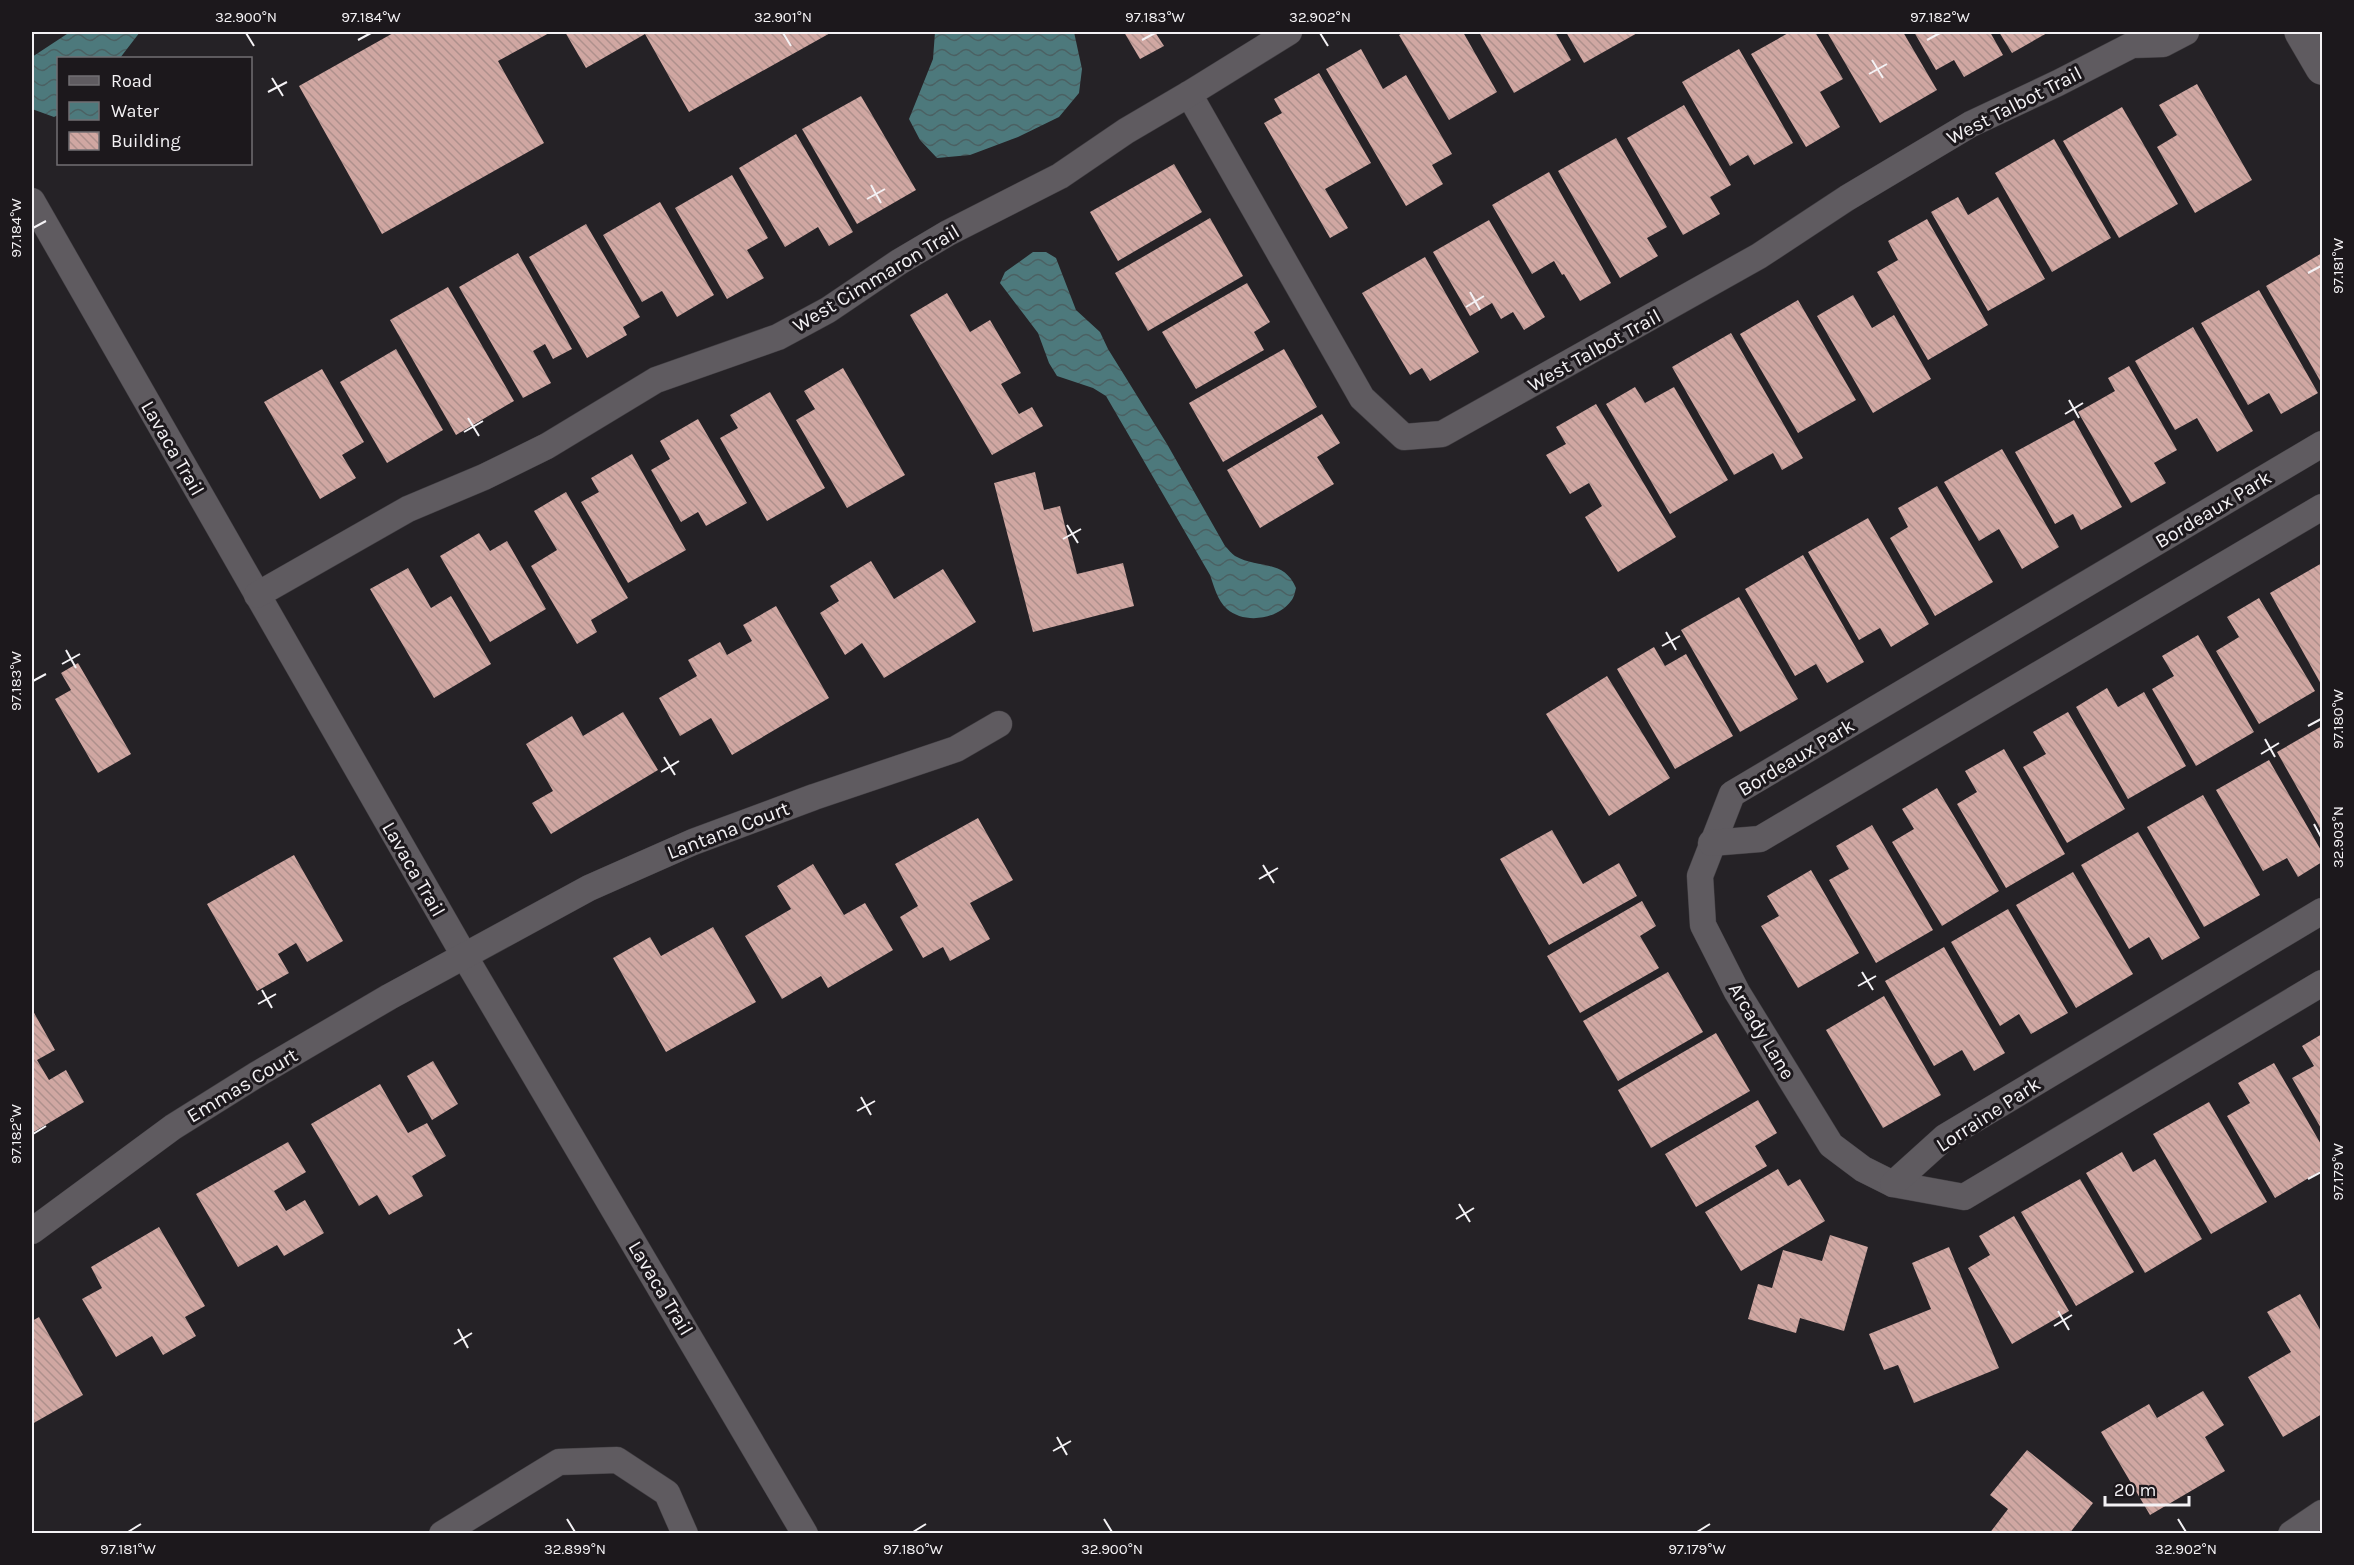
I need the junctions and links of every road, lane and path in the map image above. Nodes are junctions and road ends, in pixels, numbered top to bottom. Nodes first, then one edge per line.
1 (1289, 32) edge
2 (2186, 32) edge
3 (2301, 32) edge
4 (2136, 38) edge
5 (2322, 68) edge
6 (1189, 94) junction
7 (32, 201) edge
8 (2322, 444) edge
9 (2322, 507) edge
10 (257, 595) junction
11 (999, 724) dead end
12 (1711, 843) junction
13 (2322, 911) edge
14 (465, 957) junction
15 (2322, 982) edge
16 (1893, 1184) junction
17 (32, 1231) edge
18 (2322, 1513) edge
19 (442, 1533) edge
20 (685, 1533) edge
21 (805, 1533) edge
22 (2291, 1533) edge

1 - 6 street, West Cimmaron Trail
2 - 4 street, West Talbot Trail
3 - 5 main road
4 - 6 street, West Talbot Trail
6 - 10 street, West Cimmaron Trail
7 - 10 street, Lavaca Trail
8 - 12 street, Bordeaux Park
9 - 12 street
10 - 14 street, Lavaca Trail
11 - 14 street, Lantana Court
12 - 16 street, Arcady Lane
13 - 16 street, Lorraine Park
14 - 17 street, Emmas Court
14 - 21 street, Lavaca Trail
15 - 16 street
18 - 22 street
19 - 20 street

